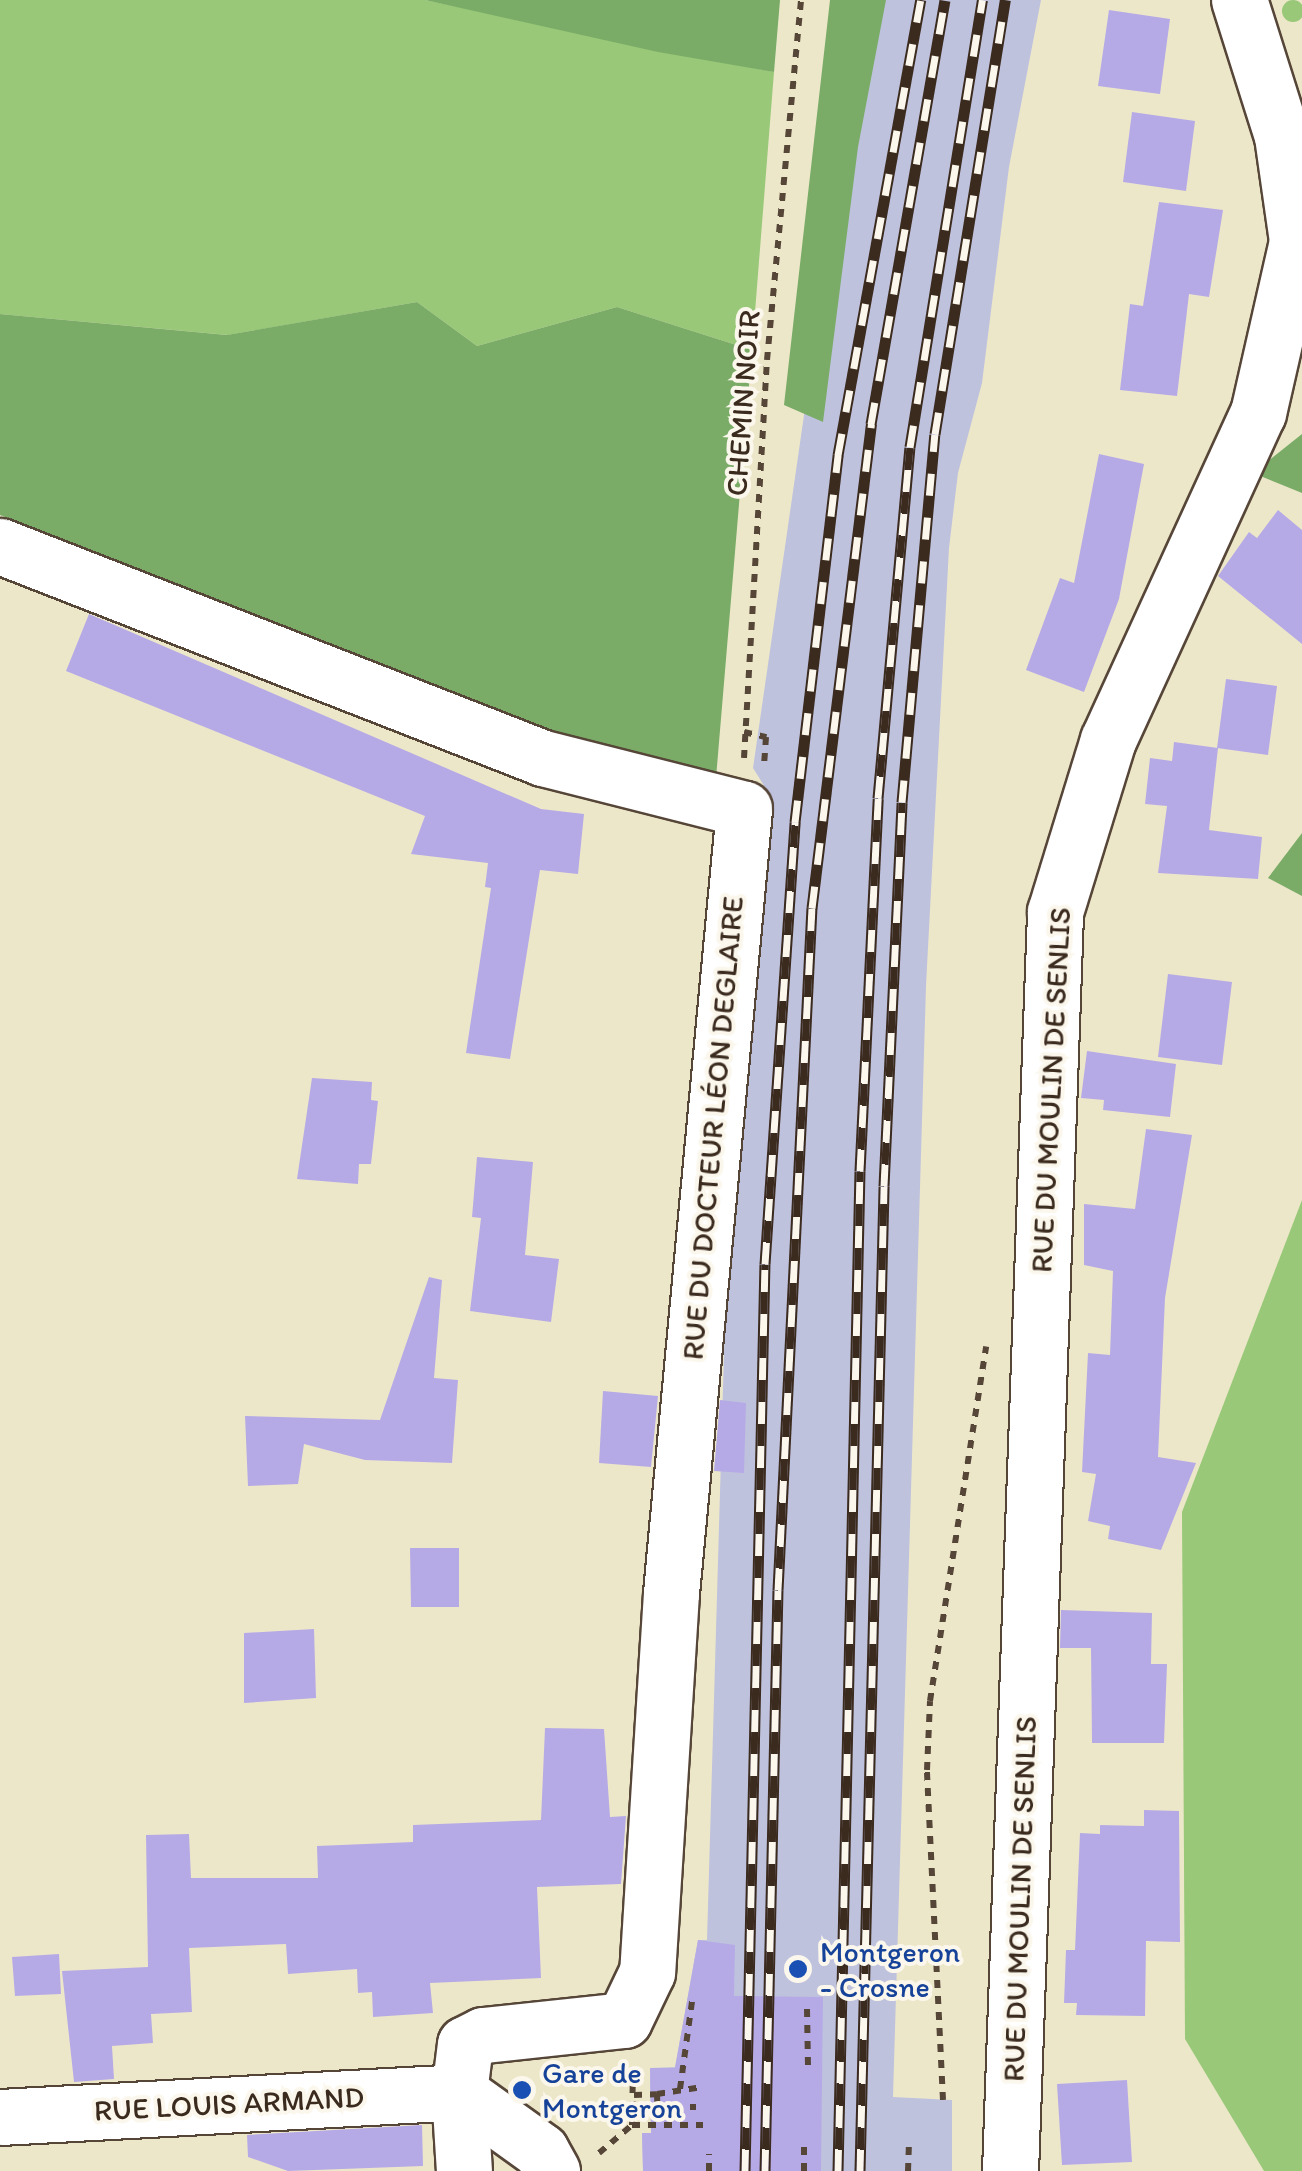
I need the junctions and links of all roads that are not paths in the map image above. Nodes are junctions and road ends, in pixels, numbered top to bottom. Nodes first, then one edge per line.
1 (1240, 0) edge
2 (0, 546) edge
3 (459, 2092) junction
4 (0, 2117) edge
5 (564, 2159) edge
6 (464, 2171) edge
7 (477, 2171) edge
8 (1010, 2171) edge

1 - 8 street, RUE DU MOULIN DE SENLIS
2 - 3 street, RUE DU DOCTEUR LÉON DEGLAIRE
3 - 4 street, RUE LOUIS ARMAND
3 - 5 street
3 - 6 street
5 - 7 street

